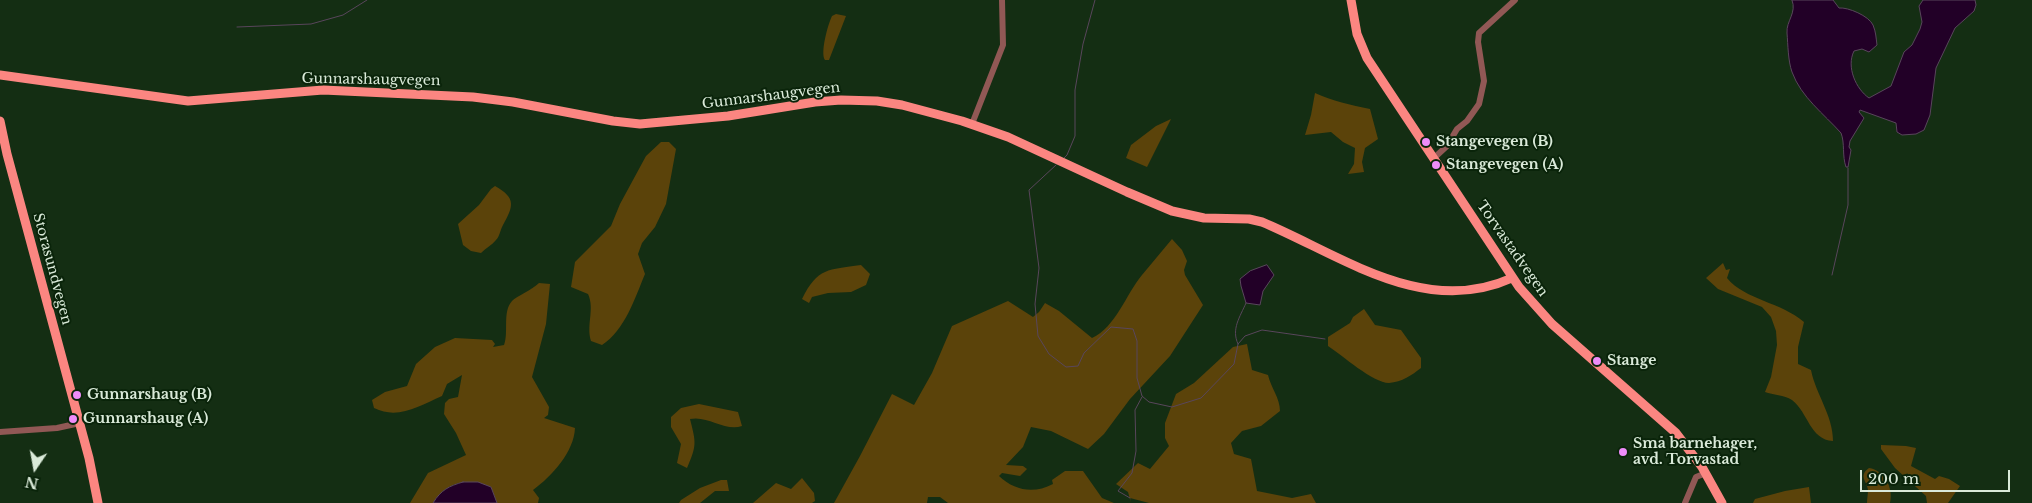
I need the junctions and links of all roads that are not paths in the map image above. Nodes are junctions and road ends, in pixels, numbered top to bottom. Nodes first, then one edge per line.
1 (1002, 0) edge
2 (1351, 0) edge
3 (1514, 0) edge
4 (0, 75) edge
5 (0, 121) edge
6 (972, 124) junction
7 (1434, 158) junction
8 (1512, 278) junction
9 (80, 423) junction
10 (0, 432) edge
11 (1706, 473) junction
12 (98, 503) edge
13 (1685, 503) edge
14 (1722, 503) edge

1 - 6 street
2 - 7 main road, Torvastadvegen
3 - 7 street
4 - 6 main road, Gunnarshaugvegen
5 - 9 main road, Storasundvegen
6 - 8 main road, Gunnarshaugvegen
7 - 8 main road, Torvastadvegen
8 - 11 main road, Torvastadvegen
9 - 10 street
9 - 12 main road, Storasundvegen
11 - 13 street
11 - 14 main road, Torvastadvegen

